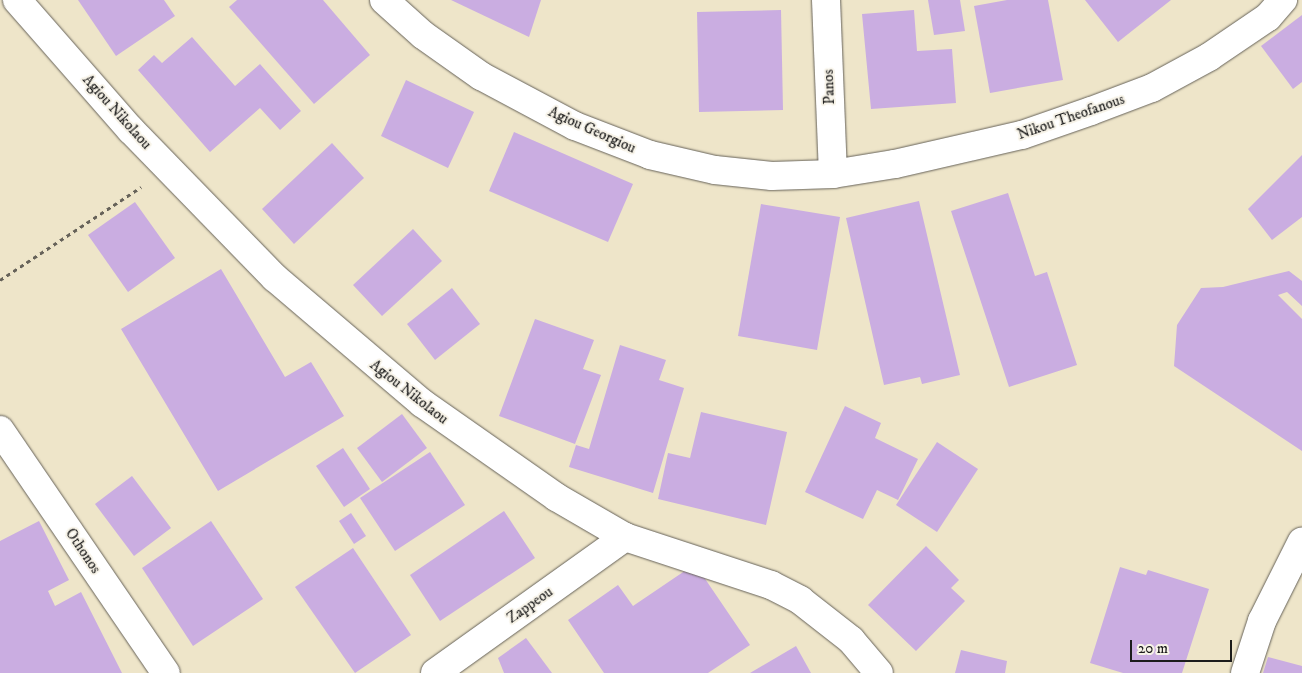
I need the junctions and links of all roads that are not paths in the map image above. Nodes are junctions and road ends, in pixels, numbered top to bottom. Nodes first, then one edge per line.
1 (17, 0) edge
2 (384, 0) edge
3 (826, 0) edge
4 (1283, 0) edge
5 (833, 174) junction
6 (0, 430) edge
7 (625, 537) junction
8 (1302, 541) edge
9 (166, 673) edge
10 (435, 673) edge
11 (879, 673) edge
12 (1245, 673) edge

1 - 7 street, Agiou Nikolaou
2 - 5 street, Agiou Georgiou
3 - 5 street, Panos
4 - 5 street, Nikou Theofanous
6 - 9 street, Othonos
7 - 10 street, Zappeou
7 - 11 street, Agiou Nikolaou
8 - 12 street

